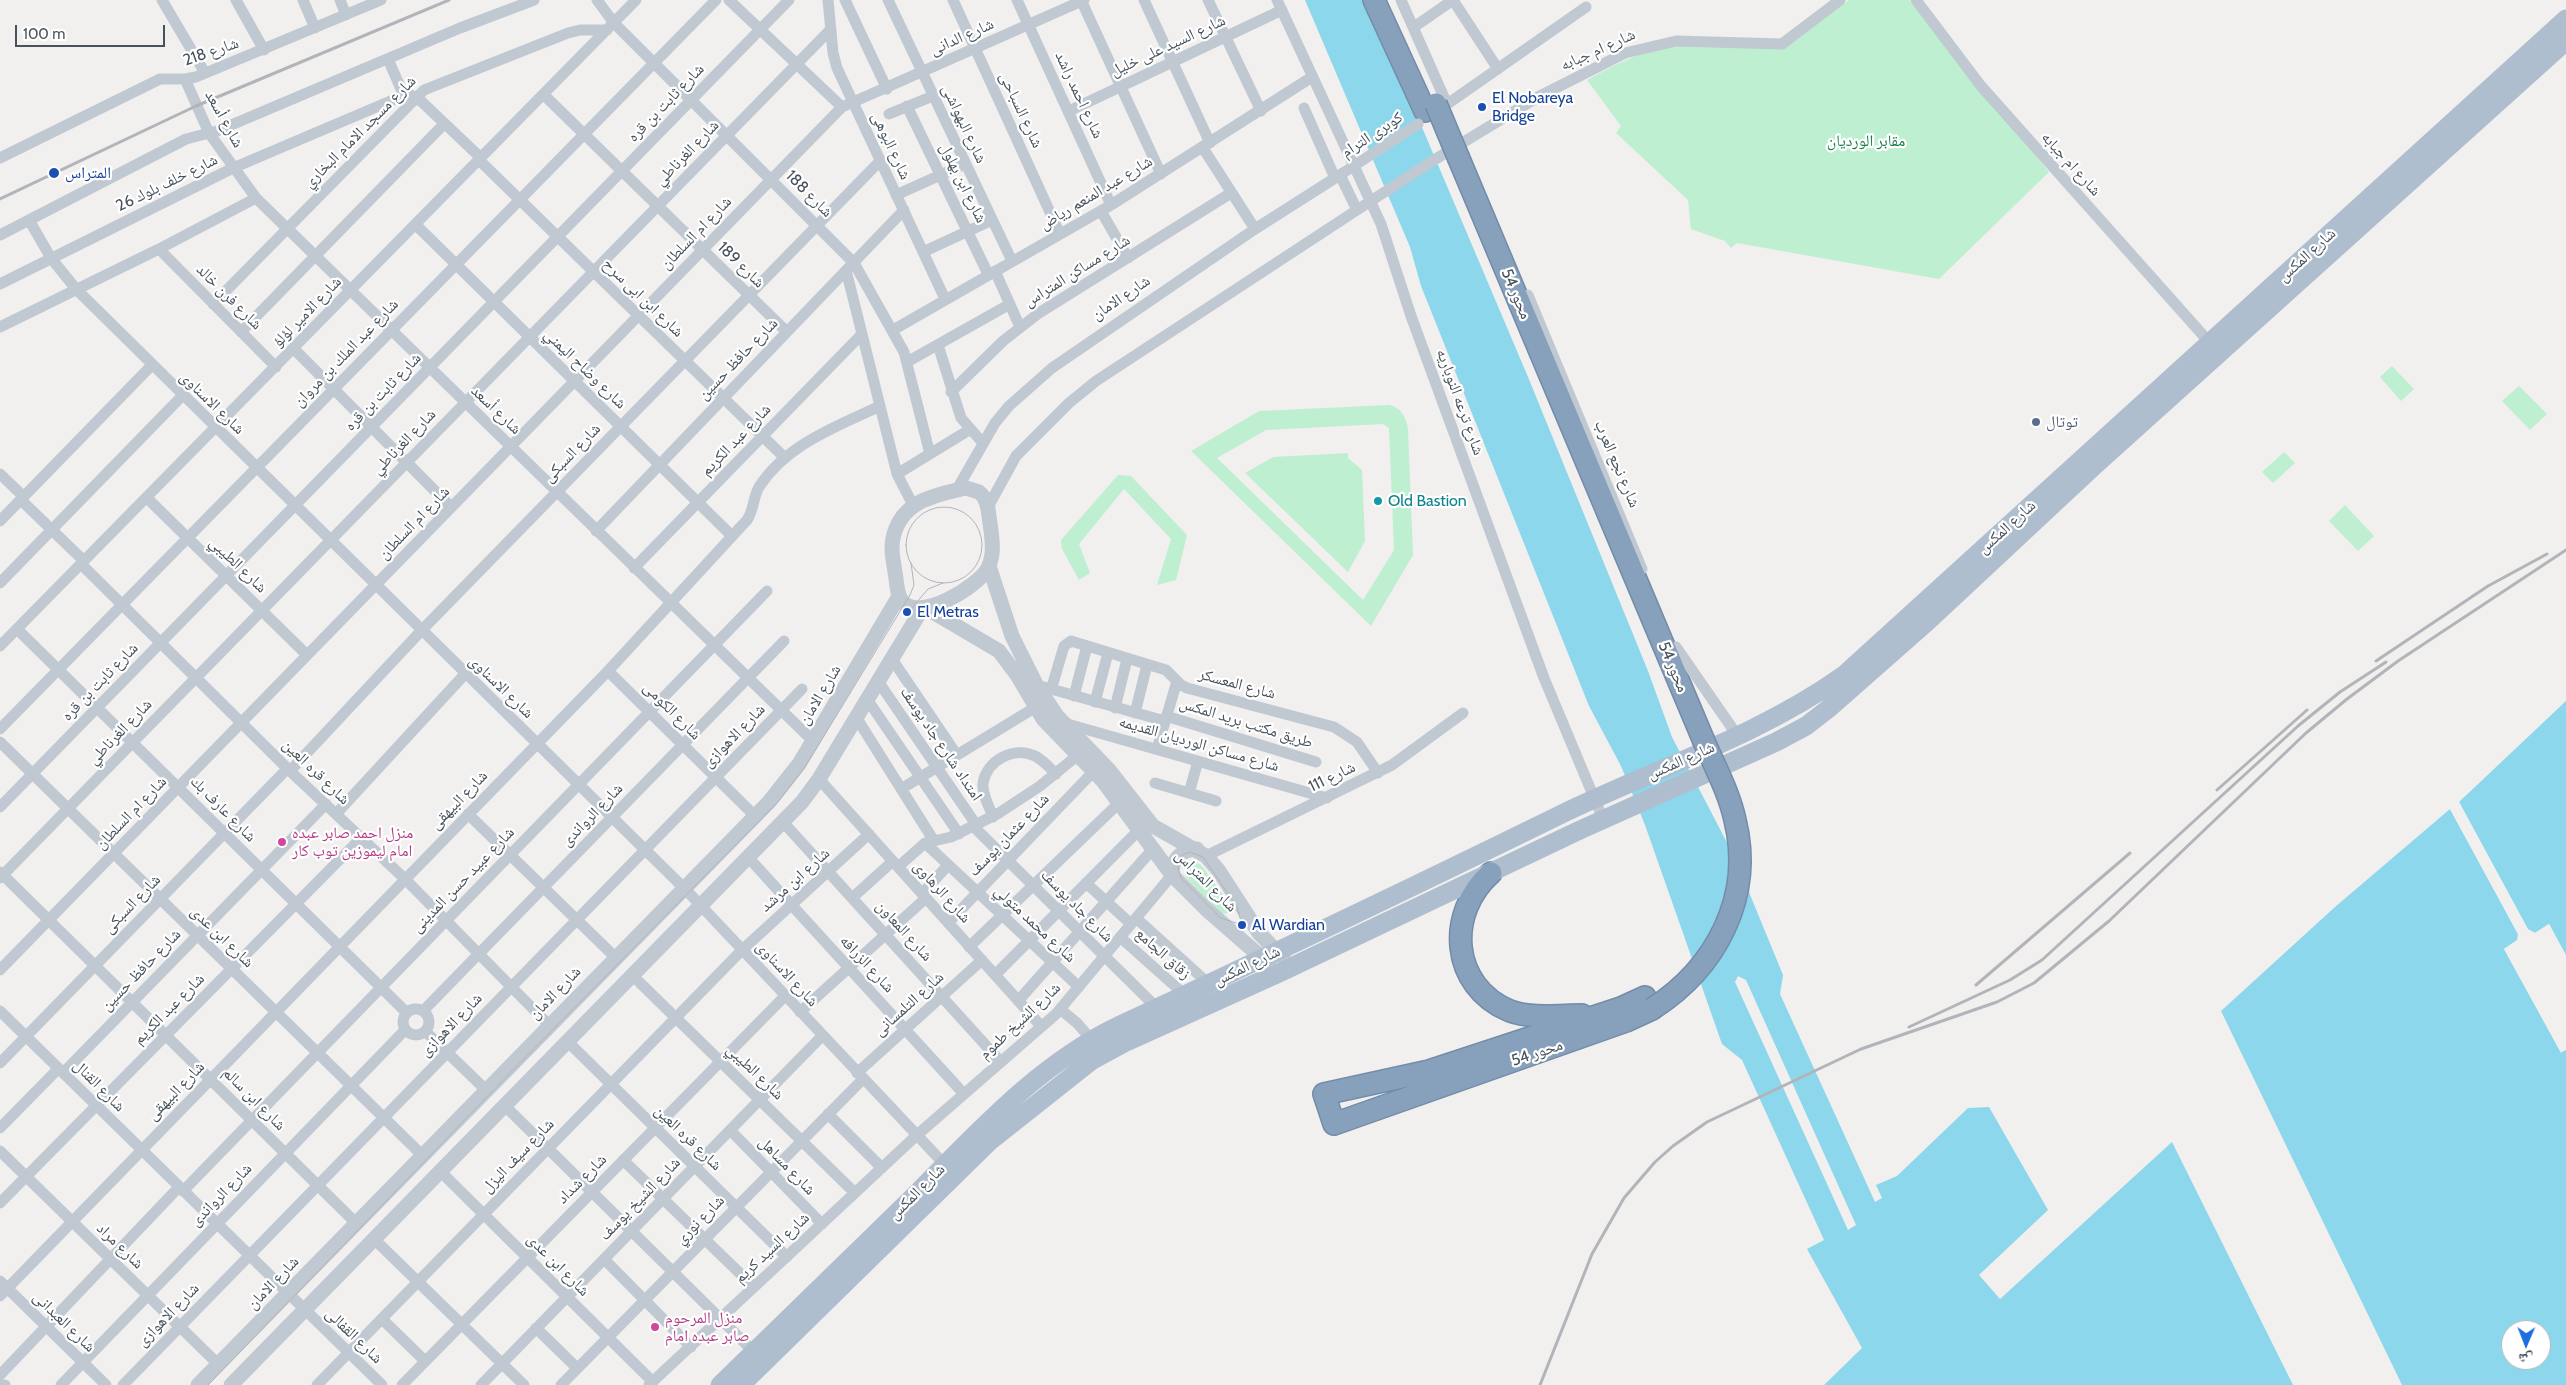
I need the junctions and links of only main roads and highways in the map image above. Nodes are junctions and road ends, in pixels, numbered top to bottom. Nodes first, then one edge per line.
1 (1374, 0) edge
2 (1401, 1) edge
3 (2566, 19) edge
4 (2566, 40) edge
5 (1432, 111) junction
6 (1957, 583) junction
7 (1699, 747) junction
8 (1492, 873) junction
9 (1381, 900) junction
10 (1391, 920) junction
11 (1649, 1003) junction
12 (1600, 1015) junction
13 (1096, 1047) junction
14 (950, 1170) junction
15 (720, 1385) edge
16 (741, 1385) edge

1 - 5 highway, محور 54
2 - 5 highway, محور 54
3 - 6 main road, شارع المكس
4 - 6 main road, شارع المكس
5 - 7 highway, محور 54
6 - 7 main road, شارع المكس
6 - 8 main road, شارع المكس
7 - 9 main road, شارع المكس
7 - 11 highway, محور 54
8 - 10 main road, شارع المكس
8 - 12 highway
9 - 10 main road
9 - 13 main road, شارع المكس
10 - 13 main road, شارع المكس
11 - 12 highway, محور 54
11 - 12 highway, محور 54
13 - 14 main road, شارع المكس
14 - 15 main road, شارع المكس
14 - 16 main road, شارع المكس

